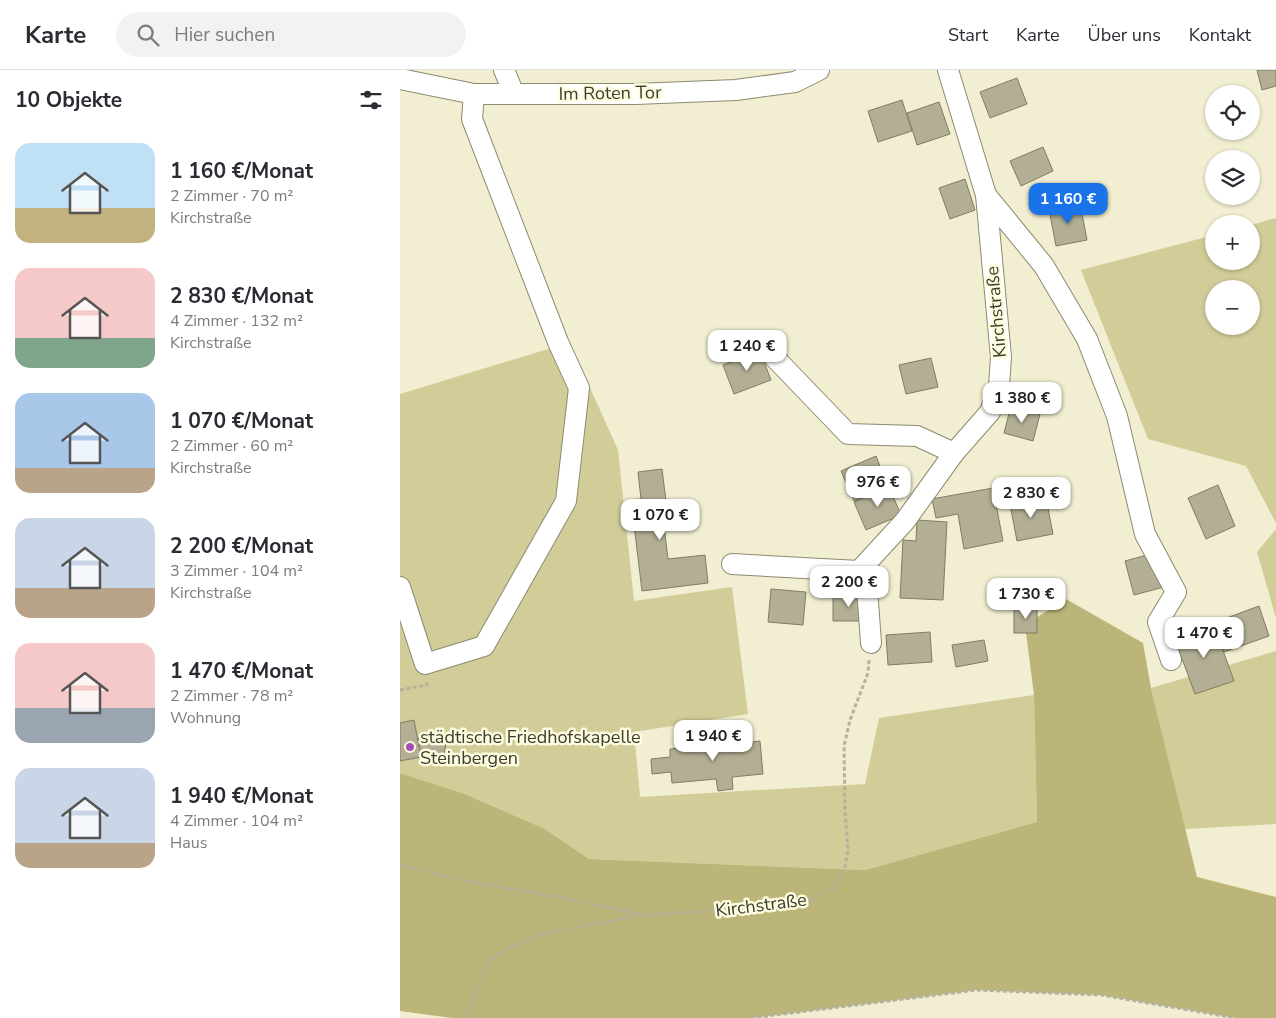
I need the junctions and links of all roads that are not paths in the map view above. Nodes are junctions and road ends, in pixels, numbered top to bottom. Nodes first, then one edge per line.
1 (504, 70) edge
2 (819, 70) edge
3 (948, 70) edge
4 (400, 79) edge
5 (474, 94) junction
6 (514, 94) junction
7 (986, 195) junction
8 (775, 358) dead end
9 (954, 453) junction
10 (732, 564) dead end
11 (859, 571) junction
12 (400, 588) edge
13 (871, 643) road end
14 (1171, 660) dead end

1 - 6 street
2 - 6 street, Im Roten Tor
3 - 7 street, Kirchstraße
4 - 5 street, Im Roten Tor
5 - 6 street, Im Roten Tor
5 - 12 street
7 - 9 street, Kirchstraße
7 - 14 street
8 - 9 street
9 - 11 street, Kirchstraße
10 - 11 street
11 - 13 street

